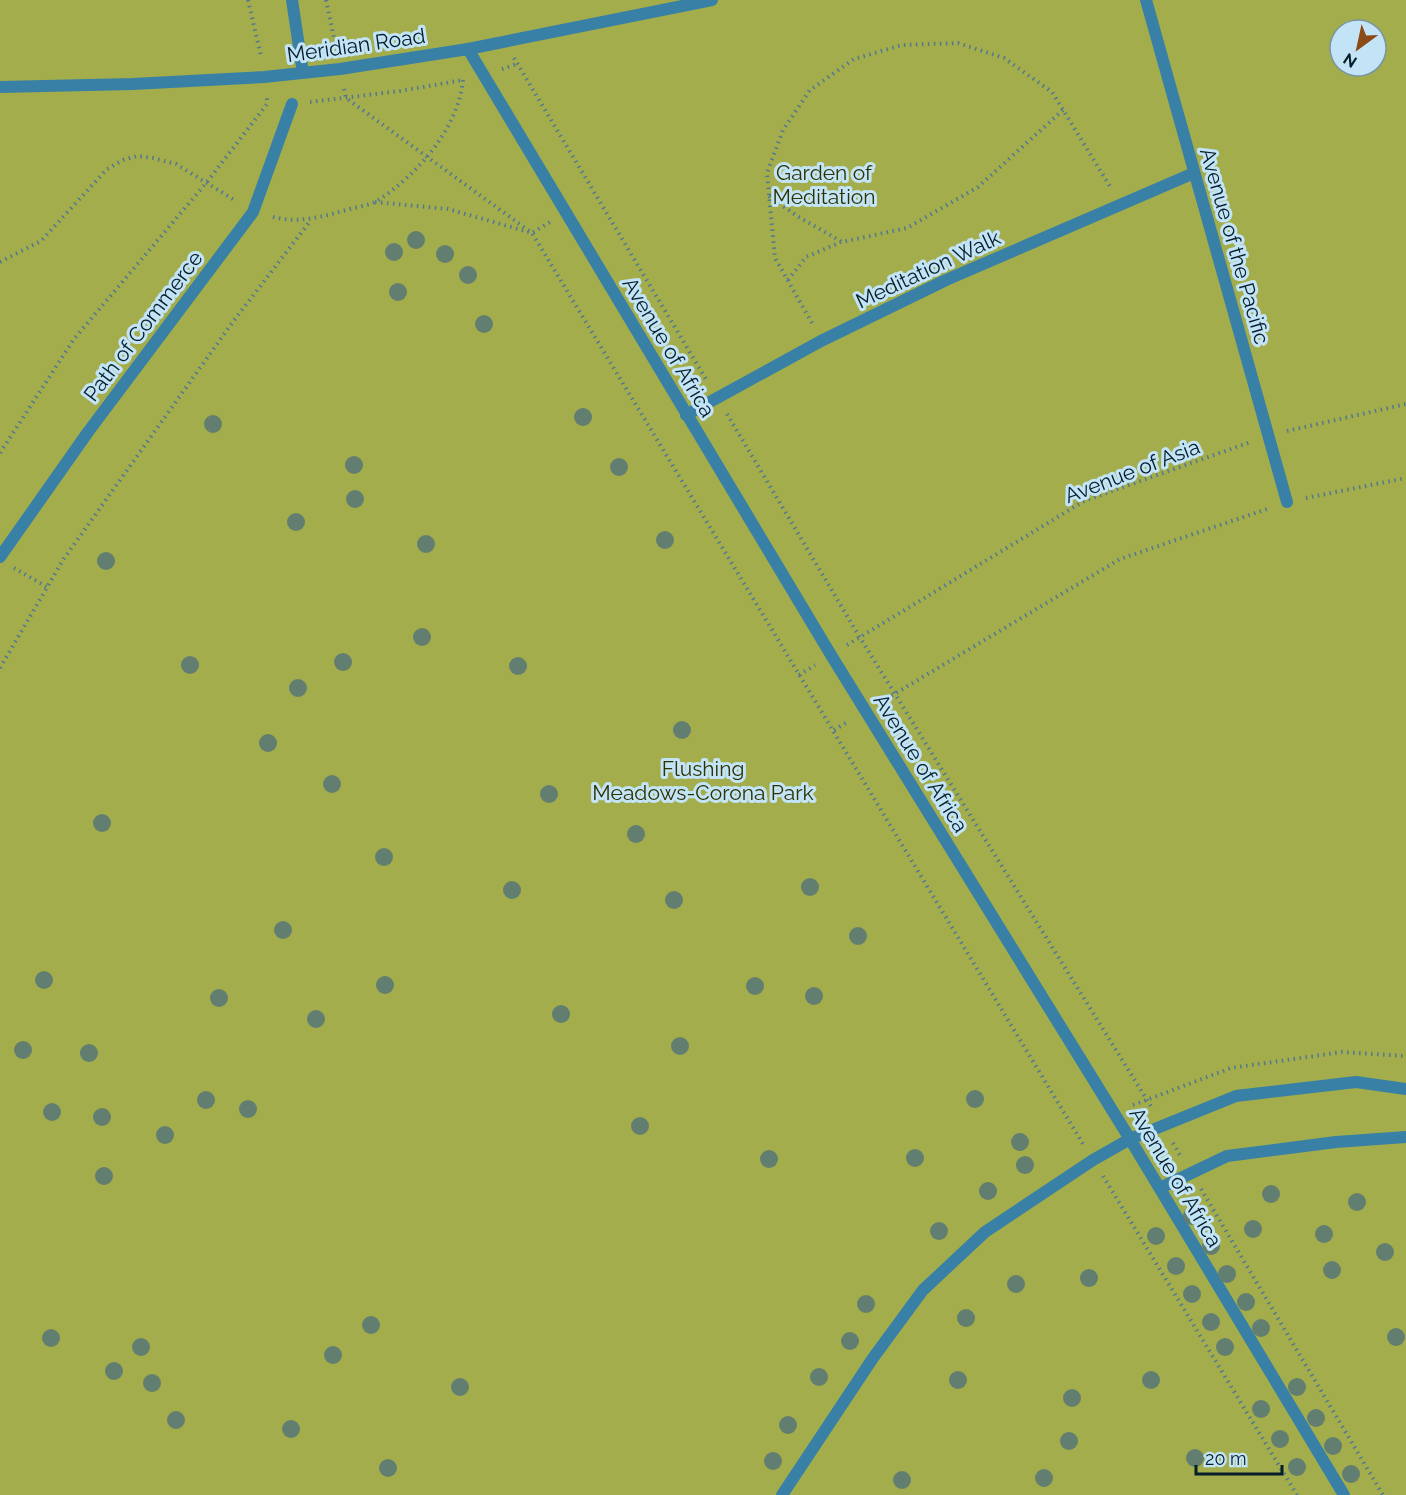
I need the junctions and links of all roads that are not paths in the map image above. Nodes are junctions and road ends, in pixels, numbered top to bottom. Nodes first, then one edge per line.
1 (292, 0) edge
2 (712, 0) edge
3 (1146, 0) edge
4 (468, 49) junction
5 (303, 73) junction
6 (0, 87) edge
7 (292, 104) road end
8 (1194, 173) junction
9 (686, 415) junction
10 (1287, 502) road end
11 (5, 561) edge
12 (1406, 1089) edge
13 (1406, 1137) edge
14 (1130, 1139) junction
15 (1160, 1188) junction
16 (782, 1495) edge
17 (1344, 1495) edge

1 - 5 street
2 - 4 street, Meridian Road
3 - 8 street, Avenue of the Pacific
4 - 5 street, Meridian Road
4 - 9 street, Avenue of Africa
5 - 6 street, Meridian Road
7 - 11 street, Path of Commerce
8 - 9 street, Meditation Walk
8 - 10 street, Avenue of the Pacific
9 - 14 street, Avenue of Africa
12 - 14 street
13 - 15 street
14 - 15 street, Avenue of Africa
14 - 16 street
15 - 17 street, Avenue of Africa

